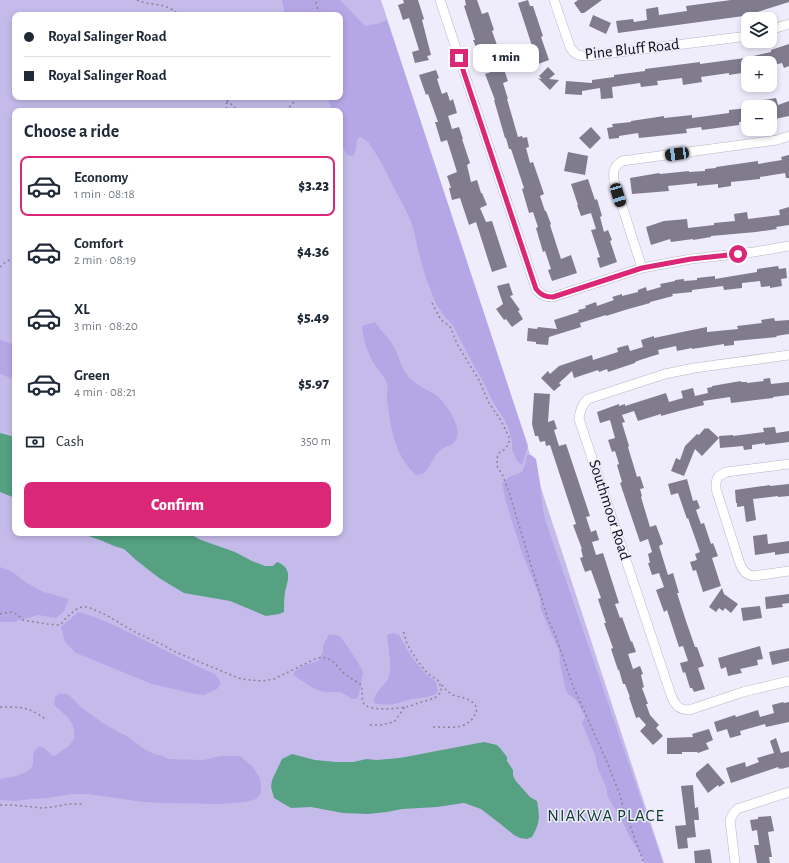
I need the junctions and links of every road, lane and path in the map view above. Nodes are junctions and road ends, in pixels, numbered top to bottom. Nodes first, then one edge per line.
1 (137, 0) edge
2 (440, 0) edge
3 (554, 0) edge
4 (316, 2) dead end
5 (176, 12) edge
6 (318, 12) edge
7 (789, 24) edge
8 (777, 28) edge
9 (741, 37) edge
10 (227, 100) joint
11 (295, 100) edge
12 (226, 108) edge
13 (235, 108) edge
14 (289, 108) edge
15 (789, 136) edge
16 (789, 246) edge
17 (12, 259) edge
18 (0, 267) edge
19 (642, 268) junction
20 (432, 303) dead end
21 (789, 355) edge
22 (789, 464) edge
23 (789, 571) edge
24 (0, 614) edge
25 (403, 630) dead end
26 (439, 681) junction
27 (789, 681) edge
28 (0, 707) edge
29 (406, 707) junction
30 (45, 719) dead end
31 (370, 725) dead end
32 (433, 727) dead end
33 (789, 792) edge
34 (84, 804) dead end
35 (0, 805) edge
36 (644, 863) edge
37 (736, 863) edge

1 - 5 path
2 - 19 street
3 - 9 street, Pine Bluff Road
4 - 6 path
7 - 8 street
10 - 12 path
10 - 13 path
11 - 14 path
15 - 19 street
16 - 19 street
17 - 18 path
20 - 36 path
21 - 27 street, Southmoor Road
22 - 23 street
24 - 29 path
25 - 26 path
26 - 29 path
26 - 32 path
28 - 30 path
29 - 31 path
33 - 37 street
34 - 35 path

